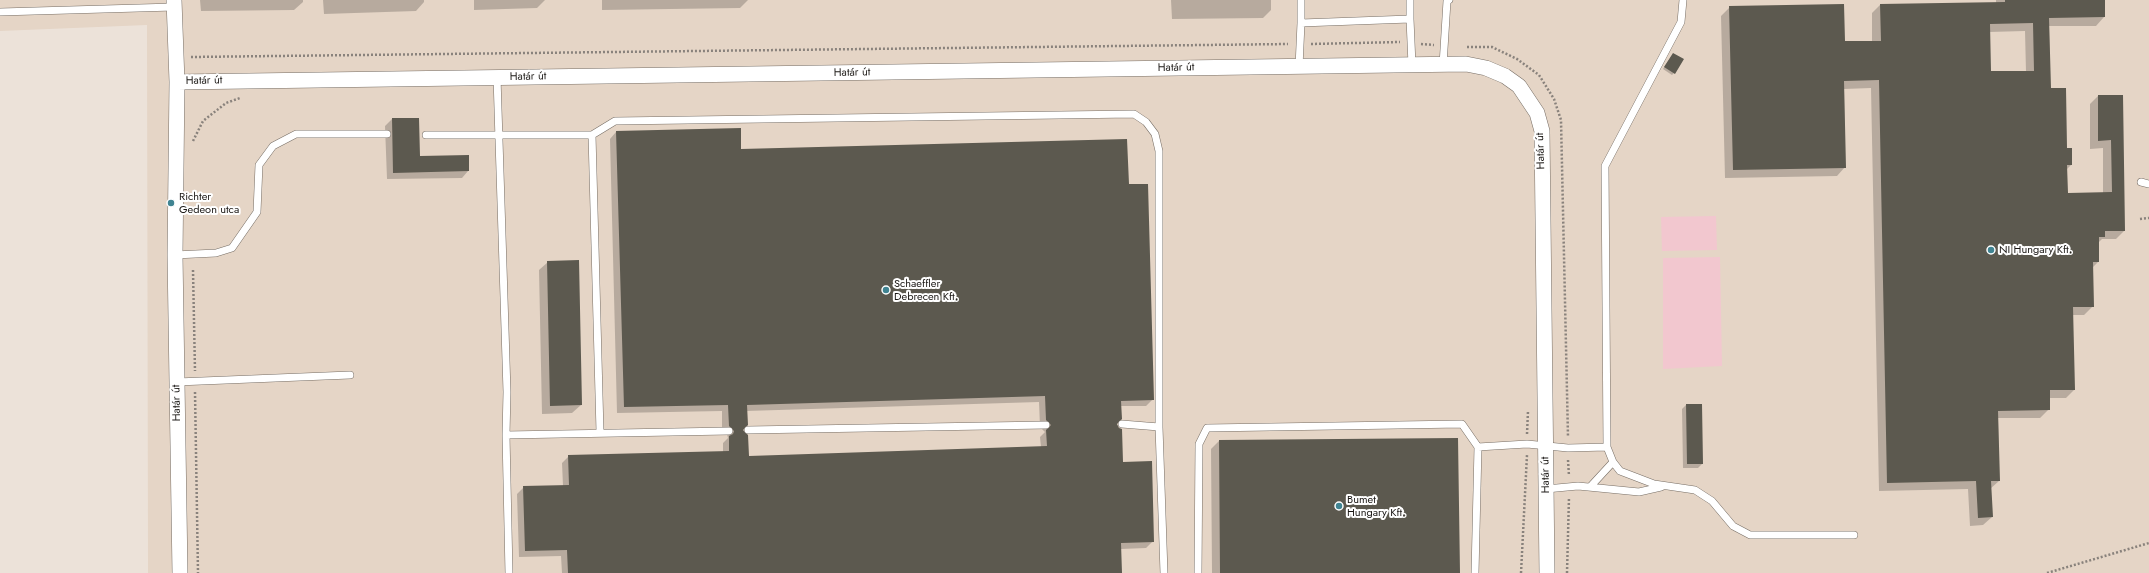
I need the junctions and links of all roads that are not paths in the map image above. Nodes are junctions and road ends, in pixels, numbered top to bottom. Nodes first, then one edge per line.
1 (114, 0) edge
2 (1301, 0) edge
3 (1410, 0) edge
4 (1449, 0) edge
5 (1683, 0) edge
6 (174, 4) edge
7 (115, 9) junction
8 (0, 12) edge
9 (1410, 19) junction
10 (1301, 23) junction
11 (1444, 64) junction
12 (1412, 65) junction
13 (1299, 67) junction
14 (497, 78) junction
15 (177, 82) junction
16 (387, 134) dead end
17 (592, 134) junction
18 (426, 135) dead end
19 (498, 135) junction
20 (2141, 182) dead end
21 (2149, 184) edge
22 (175, 255) junction
23 (350, 375) dead end
24 (177, 382) junction
25 (1122, 424) dead end
26 (1046, 426) dead end
27 (1160, 427) junction
28 (729, 430) dead end
29 (748, 430) dead end
30 (600, 432) junction
31 (506, 435) junction
32 (1546, 446) junction
33 (1478, 447) junction
34 (1607, 448) junction
35 (1613, 462) junction
36 (1664, 486) junction
37 (1590, 487) junction
38 (1546, 489) junction
39 (1854, 535) dead end
40 (180, 573) edge
41 (509, 573) edge
42 (1164, 573) edge
43 (1198, 573) edge
44 (1474, 573) edge
45 (1547, 573) edge

1 - 7 lane
2 - 10 lane
3 - 9 lane
4 - 11 lane
5 - 34 lane
6 - 7 lane
6 - 15 street
7 - 8 lane
9 - 10 lane
9 - 12 lane
10 - 13 lane
11 - 12 street, Határ út
11 - 32 street, Határ út
12 - 13 street, Határ út
13 - 14 street, Határ út
14 - 15 street, Határ út
14 - 19 lane
15 - 22 street, Határ út
16 - 22 lane
17 - 19 lane
17 - 27 lane
17 - 30 lane
18 - 19 lane
19 - 31 lane
20 - 21 lane
22 - 24 street, Határ út
23 - 24 lane
24 - 40 street, Határ út
25 - 27 lane
26 - 29 lane
27 - 42 lane
28 - 30 lane
30 - 31 lane
31 - 41 lane
32 - 33 lane
32 - 34 lane
32 - 38 street, Határ út
33 - 43 lane
33 - 44 lane
34 - 35 lane
35 - 36 lane
35 - 37 lane
36 - 37 lane
36 - 39 lane
37 - 38 lane
38 - 45 street, Határ út

